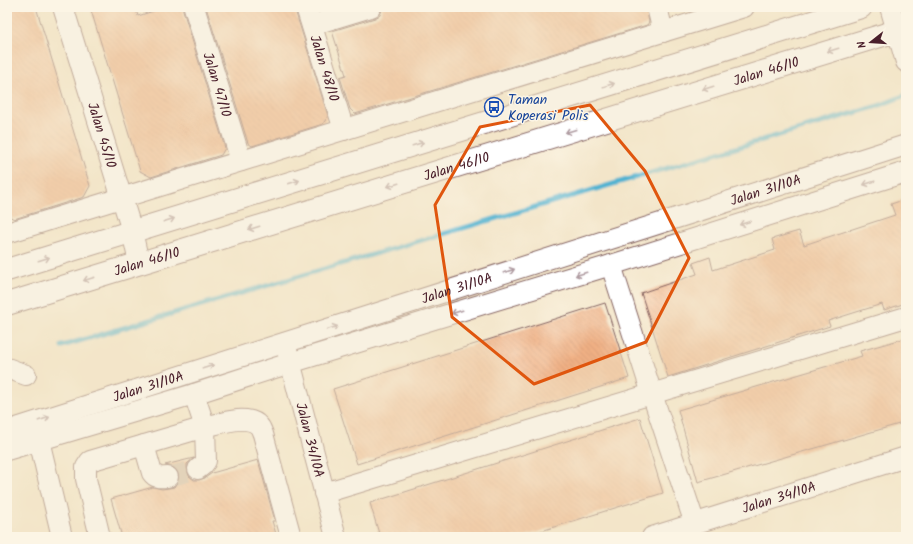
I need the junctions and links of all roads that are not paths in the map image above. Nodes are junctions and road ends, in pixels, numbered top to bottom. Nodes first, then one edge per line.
1 (63, 7) edge
2 (194, 7) edge
3 (371, 7) edge
4 (657, 7) edge
5 (744, 7) edge
6 (861, 7) edge
7 (890, 7) edge
8 (309, 16) edge
9 (901, 29) edge
10 (663, 32) junction
11 (906, 62) edge
12 (344, 130) junction
13 (906, 145) edge
14 (241, 161) junction
15 (906, 172) edge
16 (122, 198) junction
17 (132, 231) junction
18 (7, 233) edge
19 (139, 264) junction
20 (611, 265) junction
21 (7, 270) edge
22 (7, 304) edge
23 (906, 317) edge
24 (285, 343) junction
25 (290, 363) junction
26 (7, 368) edge
27 (26, 375) dead end
28 (194, 394) junction
29 (652, 394) junction
30 (204, 428) junction
31 (7, 431) edge
32 (39, 440) junction
33 (144, 446) junction
34 (7, 450) edge
35 (906, 457) edge
36 (198, 469) dead end
37 (168, 477) tunnel mouth
38 (324, 493) junction
39 (695, 524) junction
40 (62, 537) edge
41 (100, 537) edge
42 (291, 537) edge
43 (336, 537) edge
44 (652, 537) edge

1 - 16 street, Jalan 45/10
2 - 14 street, Jalan 47/10
3 - 8 street
4 - 10 street
5 - 10 street
17 -> 6 main road
7 - 9 street
8 - 12 street, Jalan 48/10
9 - 11 street
9 -> 19 main road, Jalan 46/10
10 - 12 street
12 - 14 street
24 -> 13 street, Jalan 31/10A
14 - 16 street
15 -> 20 street, Jalan 31/10A
16 - 17 street, Jalan 45/10
16 - 18 street
17 - 19 street, Jalan 45/10
21 -> 17 main road
19 -> 22 main road, Jalan 46/10
20 -> 25 street, Jalan 31/10A
20 - 29 street
23 - 29 street
24 - 25 street, Jalan 34/10A
31 -> 24 street, Jalan 31/10A
25 - 28 street, Jalan 31/10A
25 - 38 street, Jalan 34/10A
26 - 27 street
28 - 30 street
28 - 32 street, Jalan 31/10A
29 - 38 street
29 - 39 street
30 - 33 street
30 - 36 street
30 - 42 street
32 - 34 street, Jalan 31/10A
32 - 40 street
33 - 37 street
33 - 41 street
35 - 39 street, Jalan 34/10A
38 - 43 street, Jalan 34/10A
39 - 44 street, Jalan 34/10A

